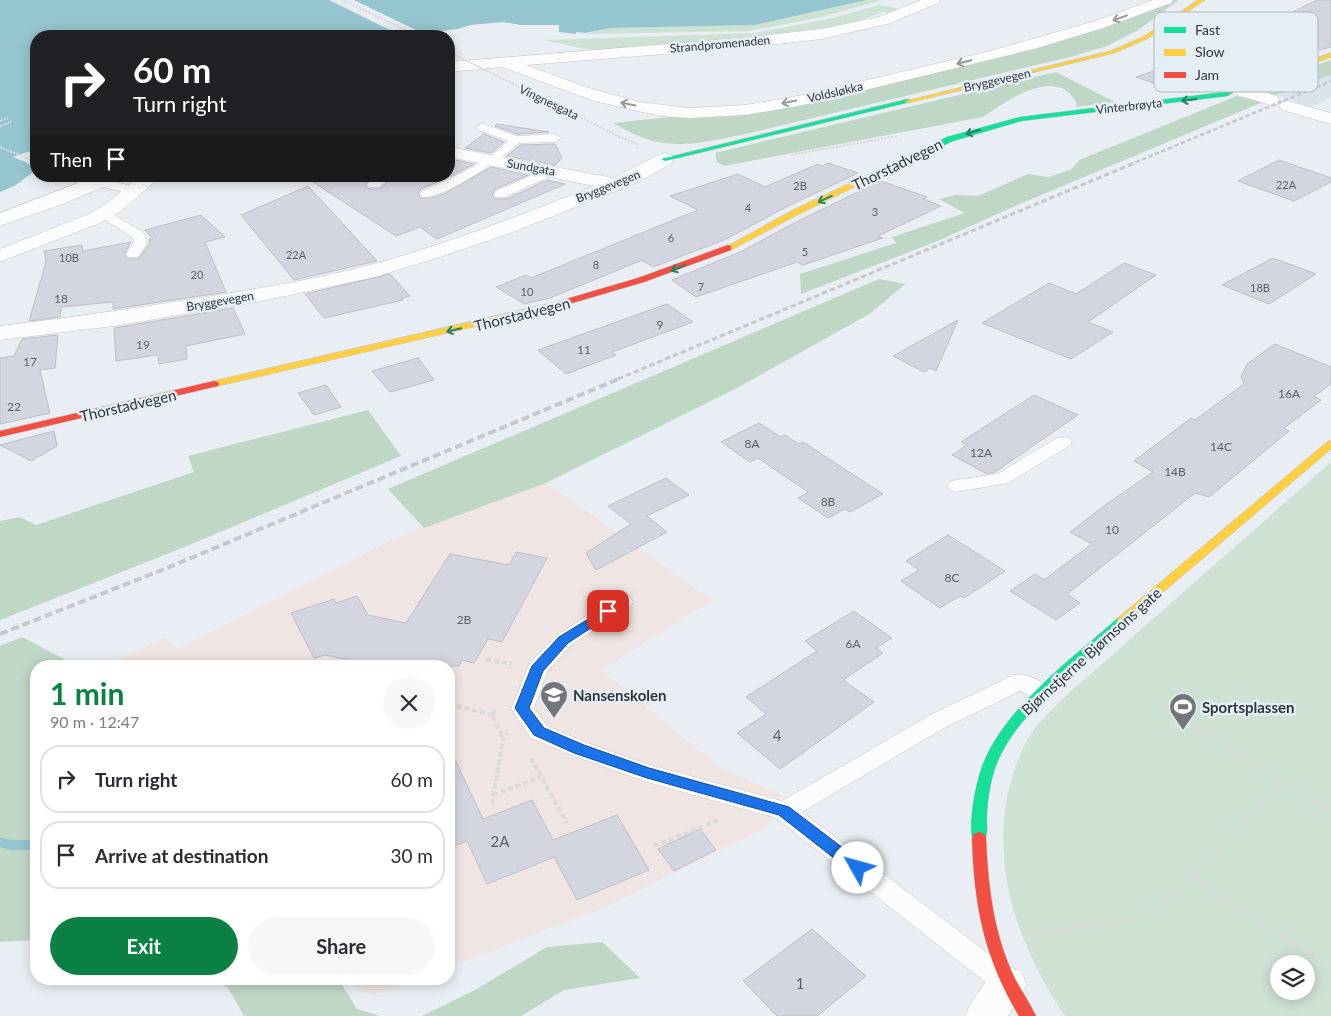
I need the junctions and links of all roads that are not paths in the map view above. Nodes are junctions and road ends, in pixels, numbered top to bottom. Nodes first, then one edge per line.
1 (933, 0) edge
2 (1166, 0) edge
3 (1202, 0) edge
4 (1184, 12) edge
5 (1154, 32) edge
6 (1331, 55) edge
7 (1318, 60) edge
8 (502, 62) junction
9 (455, 66) edge
10 (1231, 92) edge
11 (1245, 92) edge
12 (1270, 100) dead end
13 (1288, 106) dead end
14 (1020, 119) joint
15 (1331, 120) edge
16 (482, 127) dead end
17 (555, 138) dead end
18 (516, 140) junction
19 (455, 153) edge
20 (665, 159) joint
21 (489, 160) junction
22 (550, 171) junction
23 (455, 181) edge
24 (99, 182) edge
25 (114, 182) edge
26 (144, 182) edge
27 (377, 182) edge
28 (454, 182) edge
29 (374, 184) dead end
30 (613, 184) junction
31 (133, 190) junction
32 (427, 194) dead end
33 (501, 194) dead end
34 (104, 213) junction
35 (0, 220) edge
36 (132, 254) dead end
37 (0, 256) edge
38 (0, 333) edge
39 (0, 434) edge
40 (1063, 442) dead end
41 (1331, 444) edge
42 (956, 486) dead end
43 (622, 602) dead end
44 (1041, 694) junction
45 (784, 811) junction
46 (1007, 984) junction
47 (985, 1016) edge
48 (1028, 1016) edge

1 - 8 street, Strandpromenaden
2 -> 8 street, Voldsløkka
3 - 4 street, Bryggevegen
5 - 20 street, Bryggevegen
6 - 7 street, Vinterbrøyta
8 - 9 street, Strandpromenaden
10 -> 14 street, Vinterbrøyta
11 - 12 street
13 - 15 street
14 -> 39 street, Thorstadvegen
16 - 18 lane
17 - 18 lane
18 - 21 lane
19 - 21 street, Sundgata
20 - 30 street, Bryggevegen
21 - 22 street, Sundgata
21 - 23 lane
22 - 30 street, Sundgata
22 - 33 lane
24 - 35 street
25 - 31 lane
26 - 31 street
27 - 29 lane
28 - 32 lane
30 - 38 street, Bryggevegen
31 - 34 street
34 - 36 lane
34 - 37 street
40 - 42 lane
41 - 44 street, Bjørnstjerne Bjørnsons gate
43 - 45 lane
44 - 45 lane
44 - 46 street, Bjørnstjerne Bjørnsons gate
45 - 46 lane
46 - 47 street
46 - 48 street, Bjørnstjerne Bjørnsons gate

